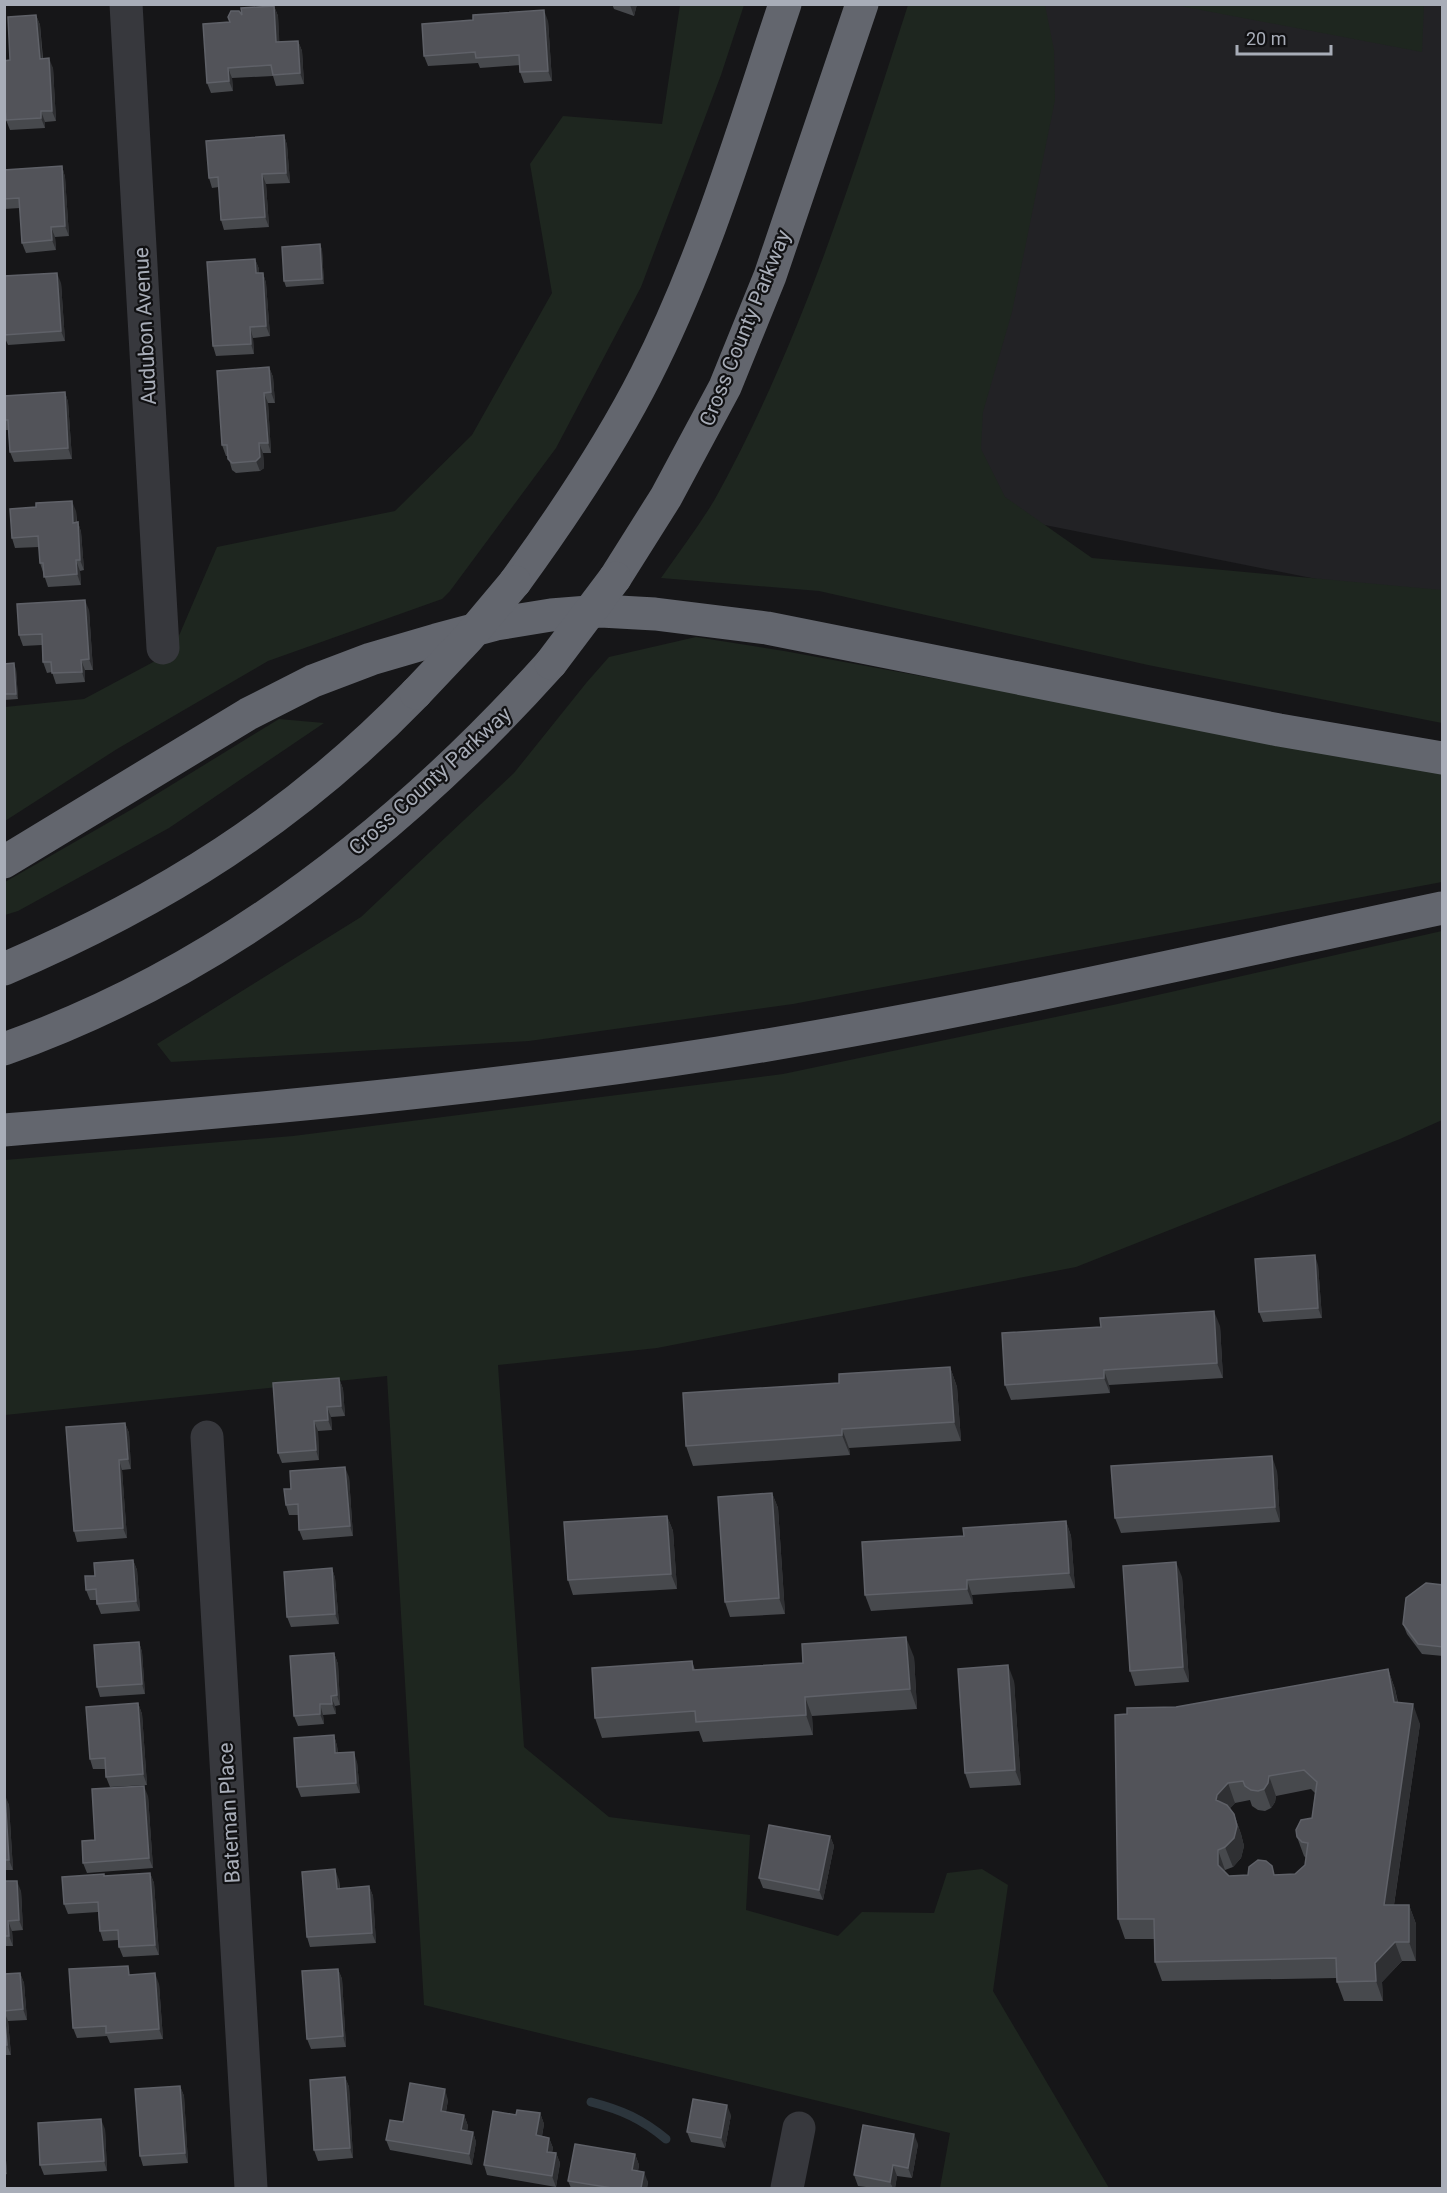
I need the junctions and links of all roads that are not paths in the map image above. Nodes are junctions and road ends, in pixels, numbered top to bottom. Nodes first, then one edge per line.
1 (126, 4) edge
2 (785, 4) edge
3 (862, 4) edge
4 (163, 648) dead end
5 (1443, 758) edge
6 (4, 862) edge
7 (1443, 908) edge
8 (4, 969) edge
9 (4, 1048) edge
10 (4, 1130) edge
11 (207, 1437) dead end
12 (799, 2128) dead end
13 (251, 2188) edge
14 (787, 2188) edge

1 - 4 street, Audubon Avenue
2 - 8 highway, bridge
3 - 9 highway, Cross County Parkway, bridge
5 - 6 highway
7 - 10 highway
11 - 13 street, Bateman Place
12 - 14 street

